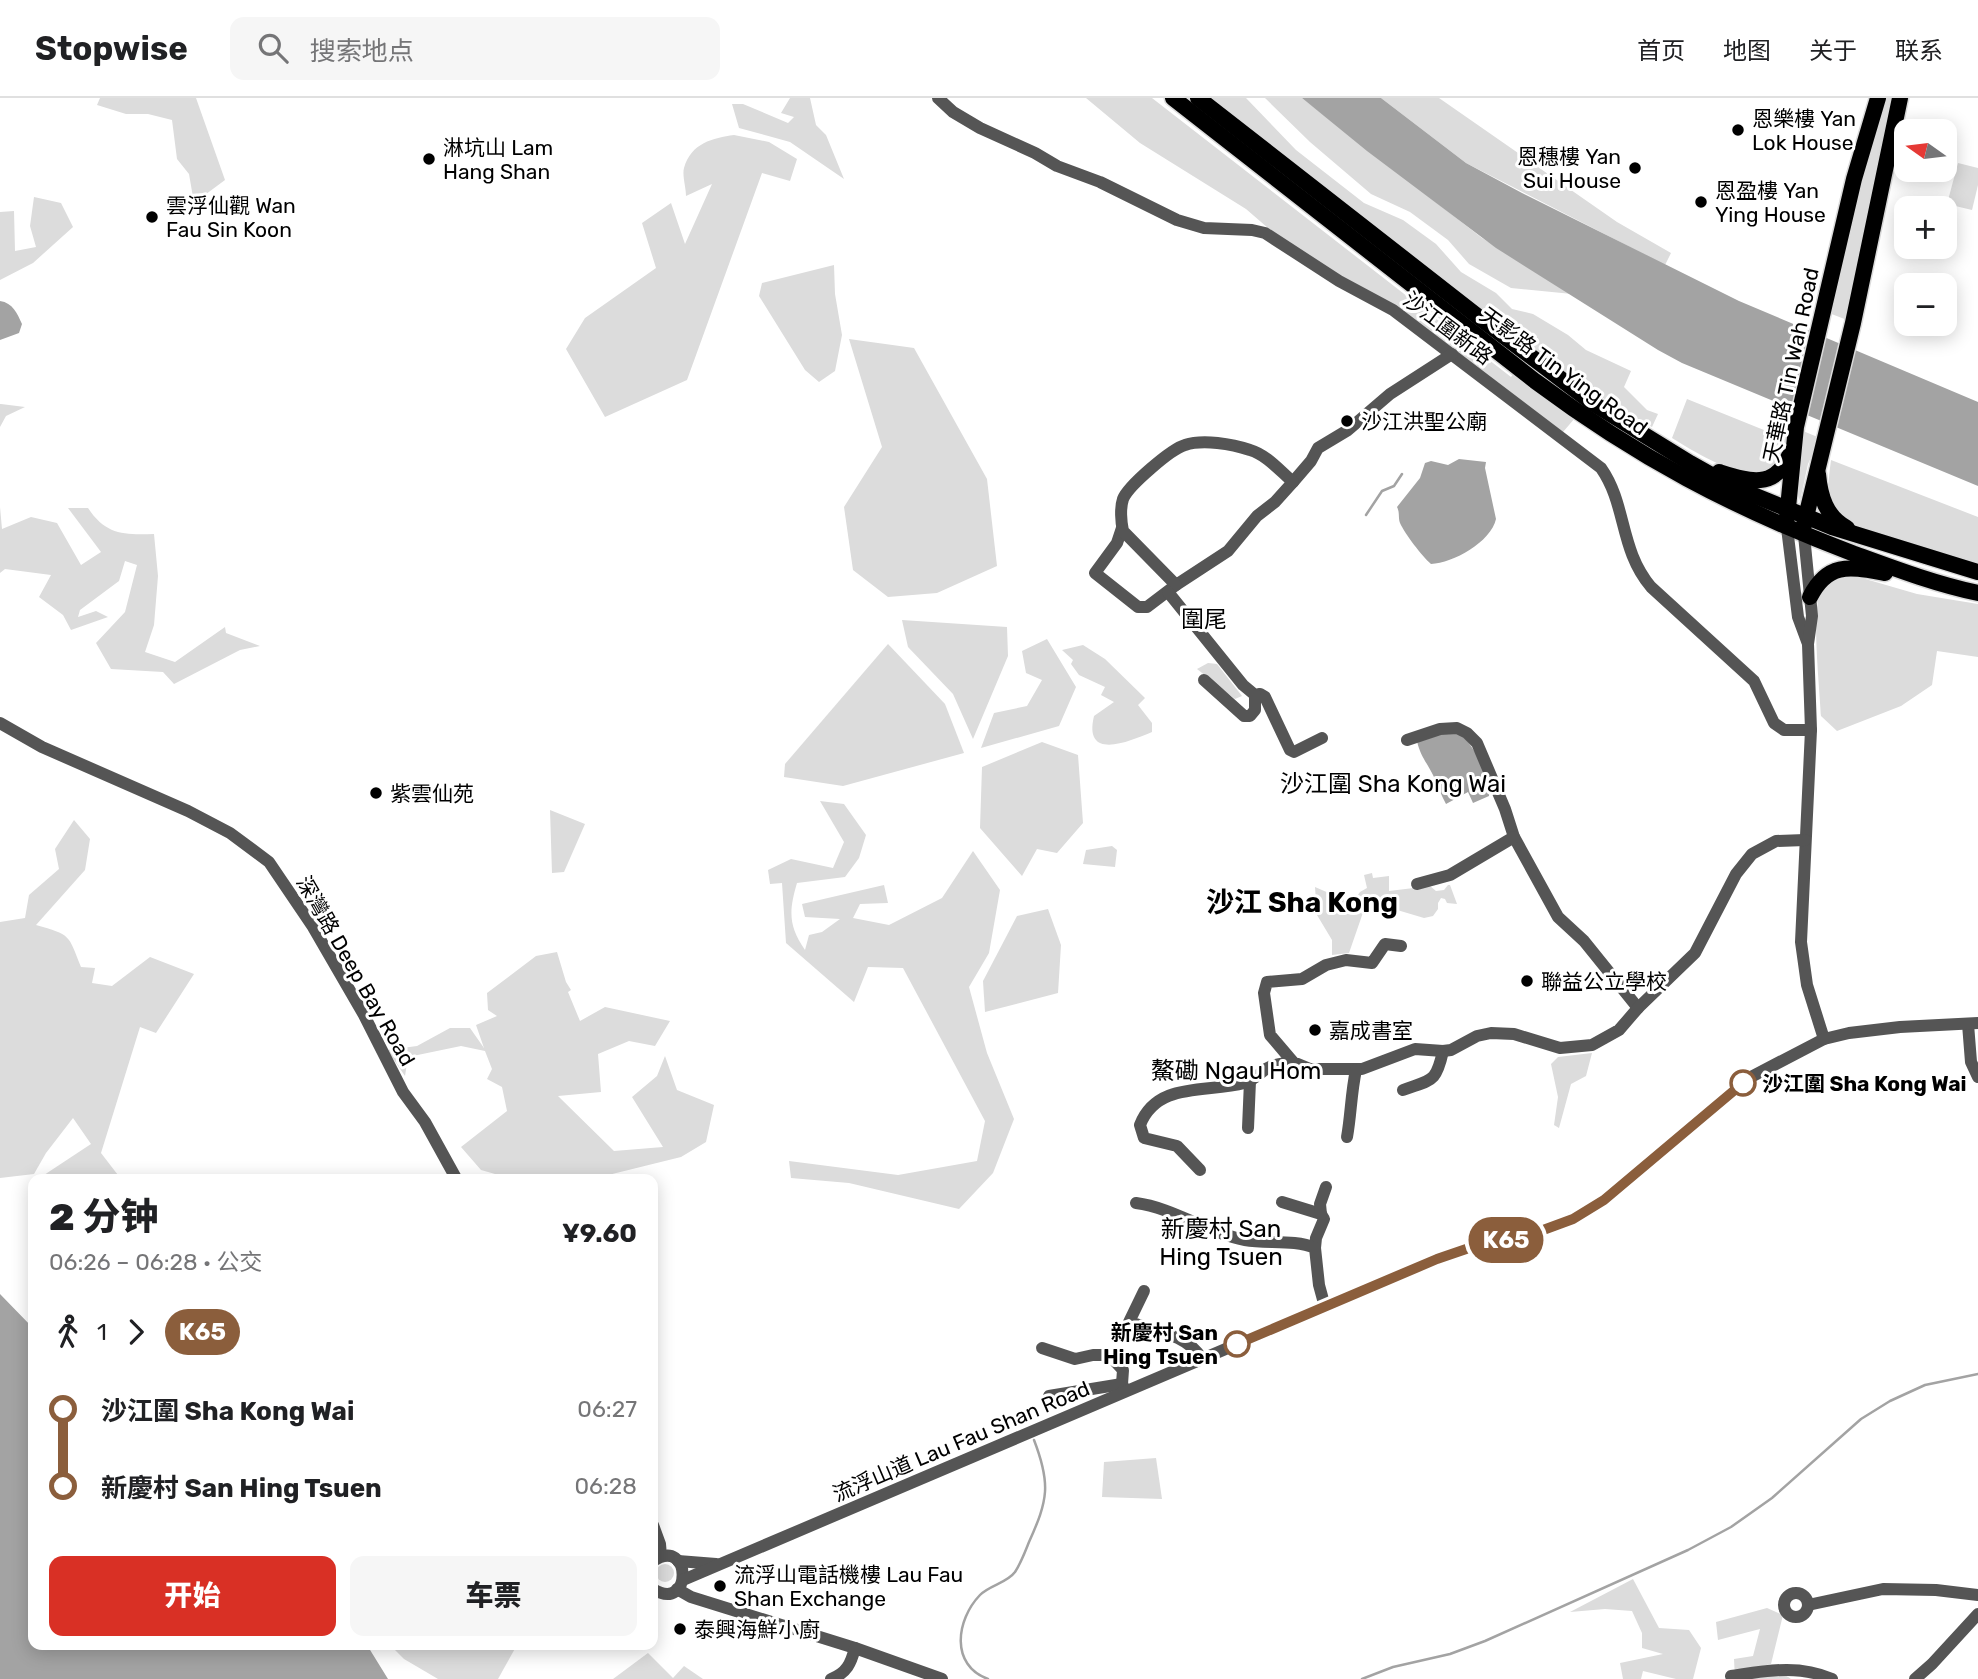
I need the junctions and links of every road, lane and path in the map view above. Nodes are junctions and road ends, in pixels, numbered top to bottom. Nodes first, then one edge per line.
1 (938, 98) edge
2 (1173, 98) edge
3 (1198, 98) edge
4 (1868, 98) edge
5 (1878, 98) edge
6 (1900, 98) edge
7 (1906, 98) edge
8 (1860, 156) junction
9 (1886, 162) junction
10 (1452, 354) junction
11 (1793, 447) junction
12 (1819, 461) junction
13 (1690, 463) junction
14 (1293, 482) junction
15 (1787, 509) junction
16 (1805, 517) junction
17 (1122, 528) junction
18 (1787, 528) junction
19 (1804, 535) junction
20 (1862, 537) junction
21 (1978, 572) edge
22 (1933, 581) junction
23 (1172, 588) junction
24 (1978, 593) edge
25 (1810, 597) junction
26 (1808, 644) junction
27 (1204, 680) dead end
28 (1255, 695) junction
29 (0, 723) edge
30 (1811, 730) junction
31 (1322, 738) dead end
32 (1407, 740) dead end
33 (1514, 837) junction
34 (1805, 840) junction
35 (1416, 884) dead end
36 (1401, 946) dead end
37 (1638, 1008) junction
38 (1973, 1024) edge
39 (1824, 1039) junction
40 (1443, 1051) junction
41 (1293, 1062) junction
42 (1356, 1070) junction
43 (1978, 1077) edge
44 (1250, 1081) junction
45 (1403, 1090) dead end
46 (1248, 1128) dead end
47 (1347, 1137) dead end
48 (1200, 1170) dead end
49 (454, 1174) edge
50 (1326, 1186) dead end
51 (1282, 1202) dead end
52 (1136, 1203) dead end
53 (1321, 1214) junction
54 (1315, 1248) junction
55 (1144, 1291) dead end
56 (1325, 1307) junction
57 (1042, 1348) dead end
58 (1202, 1359) junction
59 (1124, 1388) junction
60 (1049, 1396) dead end
61 (658, 1559) edge
62 (678, 1561) junction
63 (723, 1564) junction
64 (680, 1584) junction
65 (658, 1591) edge
66 (1978, 1595) edge
67 (1808, 1605) dead end
68 (1978, 1614) edge
69 (855, 1648) junction
70 (1731, 1676) dead end
71 (831, 1679) edge
72 (942, 1679) edge
73 (1832, 1679) edge
74 (1915, 1679) edge

1 - 10 street, 沙江圍新路
2 - 18 main road, 天影路 Tin Ying Road
3 - 13 main road, 天影路 Tin Ying Road
4 - 8 main road
5 - 8 main road, 天華路 Tin Wah Road
6 - 9 main road, 天華路 Tin Wah Road
7 - 9 main road
8 - 11 main road, 天華路 Tin Wah Road
9 - 12 main road, 天華路 Tin Wah Road
10 - 14 street
10 - 30 street, 沙江圍新路
11 - 13 main road
11 - 15 main road, 天華路 Tin Wah Road
12 - 16 main road, 天華路 Tin Wah Road
12 - 20 main road
13 - 15 main road, 天影路 Tin Ying Road
14 - 17 street
14 - 23 street
15 - 16 main road, 天影路 Tin Ying Road
15 - 18 main road, 天華路 Tin Wah Road
16 - 19 main road, 天華路 Tin Wah Road
16 - 20 main road, 天影路 Tin Ying Road
17 - 23 street
17 - 23 street
18 - 19 main road, 天影路 Tin Ying Road
18 - 26 street, 天華路 Tin Wah Road
19 - 22 main road, 天影路 Tin Ying Road
19 - 25 street, 天華路 Tin Wah Road
20 - 21 main road, 天影路 Tin Ying Road
22 - 24 main road, 天影路 Tin Ying Road
22 - 25 main road
23 - 28 street
25 - 26 street, 天華路 Tin Wah Road
26 - 30 street, 天華路 Tin Wah Road
27 - 28 street
28 - 31 street
29 - 49 street, 深灣路 Deep Bay Road
30 - 34 street, 天華路 Tin Wah Road
32 - 33 street
33 - 35 street
33 - 37 street
34 - 37 street
34 - 39 street, 天華路 Tin Wah Road
36 - 41 street
37 - 40 street
38 - 39 street, 流浮山道 Lau Fau Shan Road
38 - 43 street
39 - 56 street, 流浮山道 Lau Fau Shan Road
40 - 42 street
40 - 45 street
41 - 42 street
41 - 44 street
42 - 47 street
44 - 46 street
44 - 48 street
50 - 53 street
51 - 53 street
52 - 54 street
53 - 54 street
54 - 56 street
55 - 58 street
56 - 58 street, 流浮山道 Lau Fau Shan Road
57 - 59 street
58 - 59 street, 流浮山道 Lau Fau Shan Road
59 - 60 street
59 - 63 street, 流浮山道 Lau Fau Shan Road
61 - 62 street, 流浮山道 Lau Fau Shan Road
62 - 63 street, 流浮山道 Lau Fau Shan Road
62 - 64 street
63 - 64 street, 流浮山道 Lau Fau Shan Road
64 - 65 street
64 - 69 street
66 - 67 street
68 - 74 street
69 - 71 street
69 - 72 street
70 - 73 street

